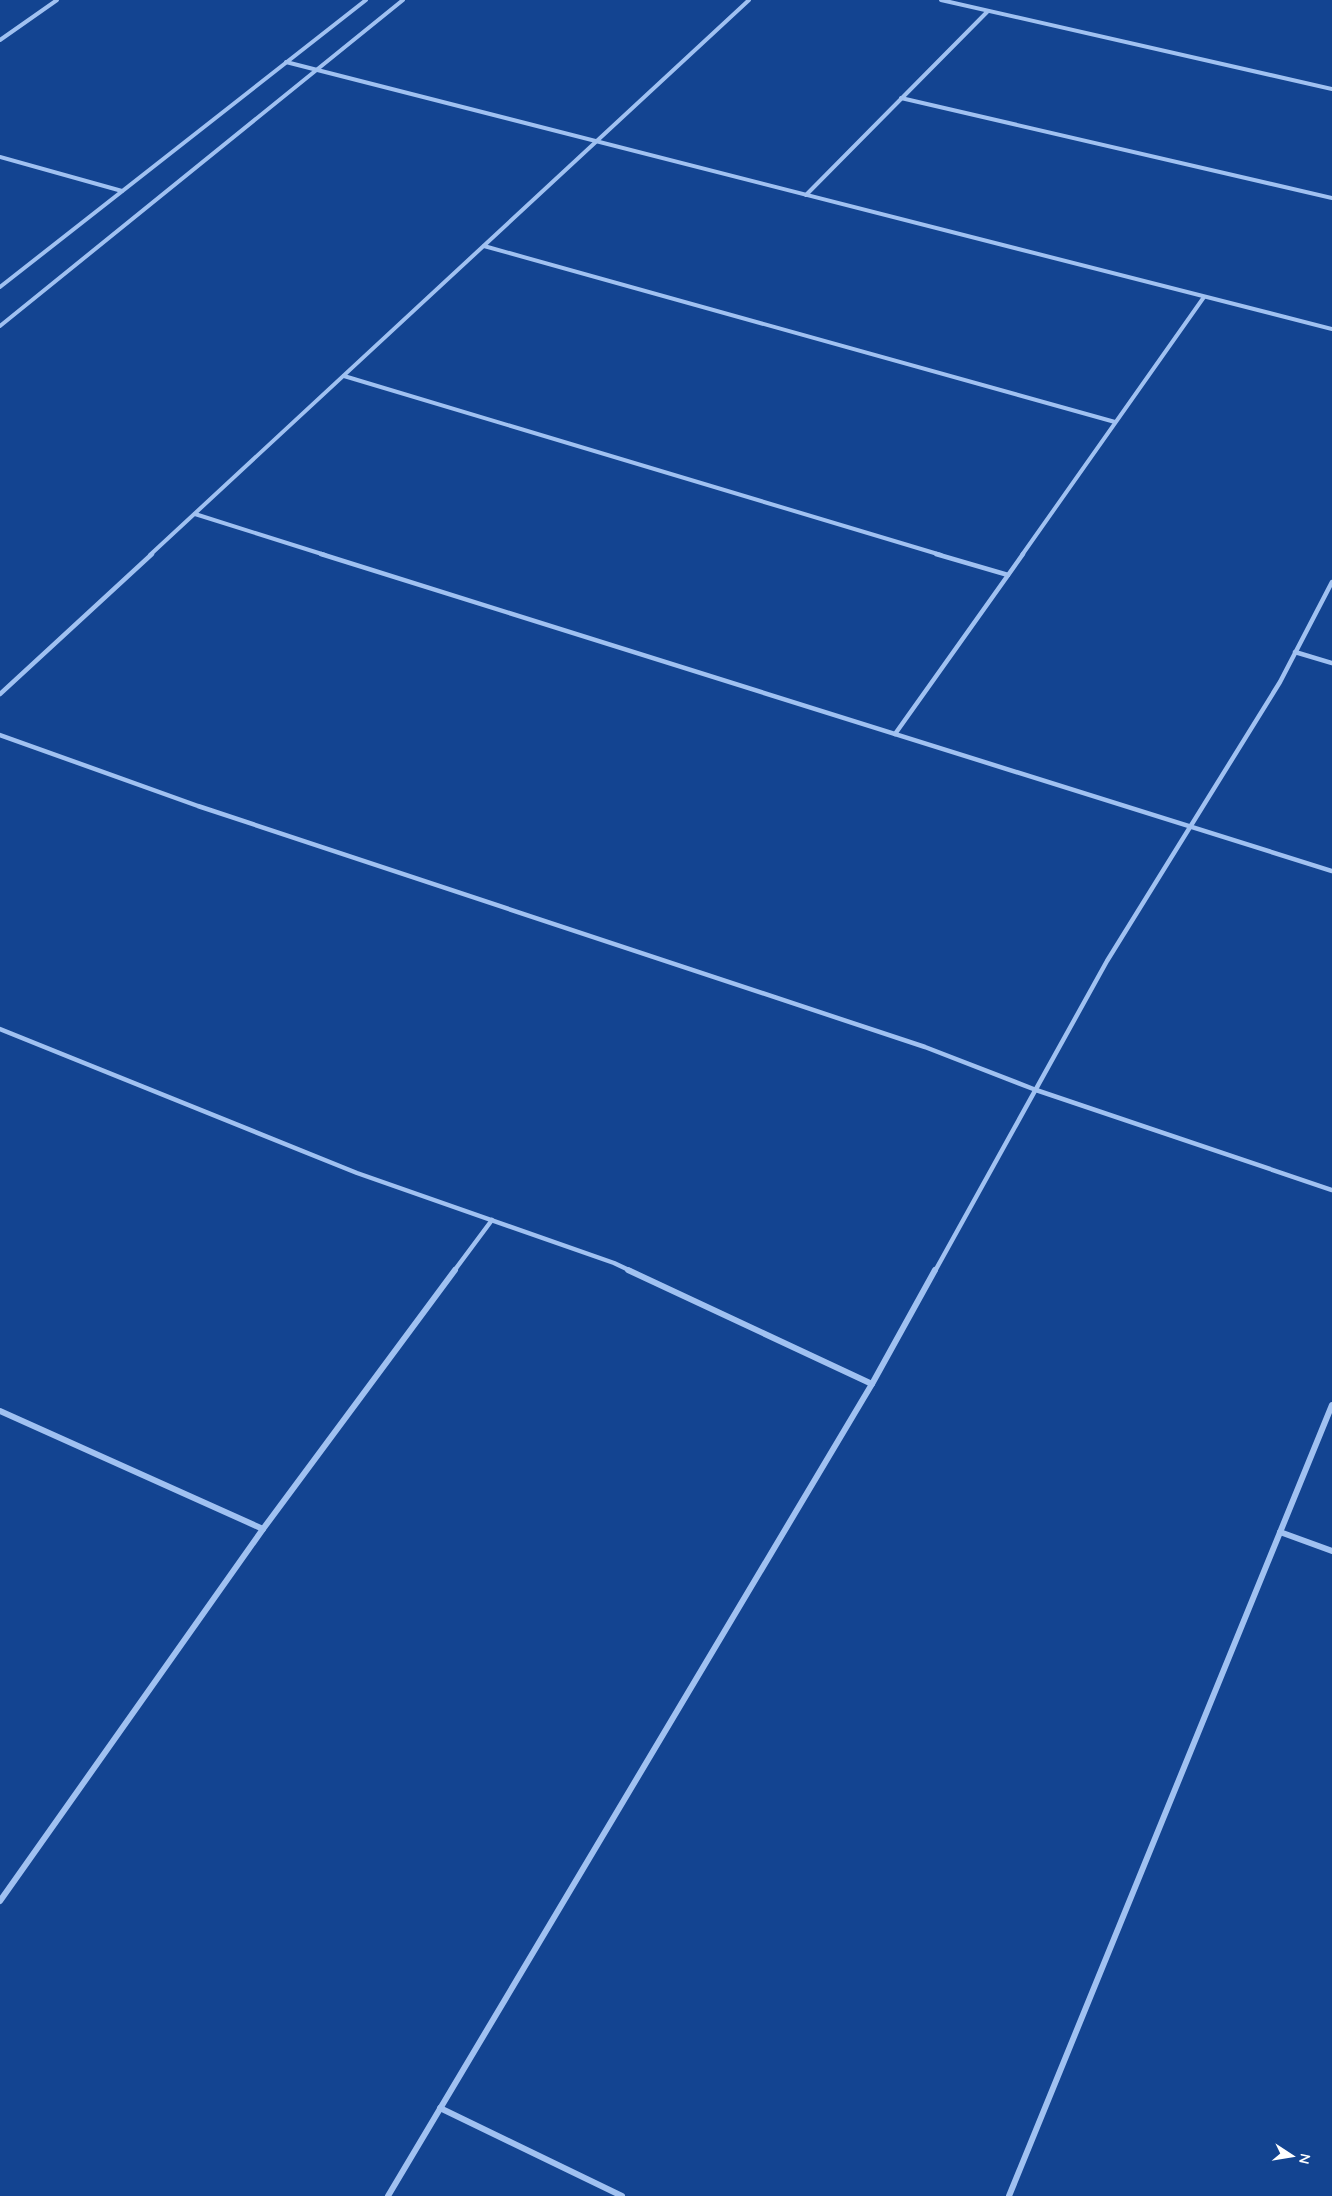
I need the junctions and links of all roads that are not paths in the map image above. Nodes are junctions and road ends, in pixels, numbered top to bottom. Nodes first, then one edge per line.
1 (57, 0) edge
2 (366, 0) edge
3 (403, 0) edge
4 (749, 0) edge
5 (941, 0) edge
6 (988, 11) junction
7 (0, 40) edge
8 (286, 62) junction
9 (316, 70) junction
10 (1332, 89) edge
11 (901, 98) junction
12 (596, 141) junction
13 (0, 157) edge
14 (122, 191) junction
15 (806, 195) junction
16 (1332, 198) edge
17 (484, 246) junction
18 (0, 287) edge
19 (1204, 297) junction
20 (0, 326) edge
21 (1332, 329) edge
22 (344, 376) junction
23 (1115, 422) junction
24 (195, 514) junction
25 (1008, 575) junction
26 (1332, 582) edge
27 (1296, 652) junction
28 (1332, 663) edge
29 (0, 694) edge
30 (895, 734) junction
31 (0, 735) edge
32 (1190, 827) junction
33 (1332, 871) edge
34 (0, 1029) edge
35 (1036, 1090) junction
36 (1332, 1190) edge
37 (492, 1220) junction
38 (872, 1384) junction
39 (1332, 1405) edge
40 (0, 1411) edge
41 (263, 1529) junction
42 (1280, 1532) junction
43 (1332, 1551) edge
44 (3, 1890) edge
45 (0, 1901) edge
46 (440, 2108) junction
47 (388, 2196) edge
48 (622, 2196) edge
49 (1009, 2196) edge

1 - 7 street
2 - 8 street
3 - 9 street
4 - 12 street
5 - 6 street
6 - 10 street
6 - 11 street
8 - 9 street
8 - 14 street
9 - 12 street
9 - 20 street
11 - 15 street
11 - 16 street
12 - 15 street
12 - 17 street
13 - 14 street
14 - 18 street
15 - 19 street
17 - 22 street
17 - 23 street
19 - 21 street
19 - 23 street
22 - 24 street
22 - 25 street
23 - 25 street
24 - 29 street
24 - 30 street
25 - 30 street
26 - 27 street
27 - 28 street
27 - 32 street
30 - 32 street
31 - 35 street
32 - 33 street
32 - 35 street
34 - 37 street
35 - 36 street
35 - 38 street
37 - 38 street
37 - 41 street
38 - 46 street
39 - 42 street
40 - 41 street
41 - 44 street
42 - 43 street
42 - 49 street
44 - 45 street
46 - 47 street
46 - 48 street

